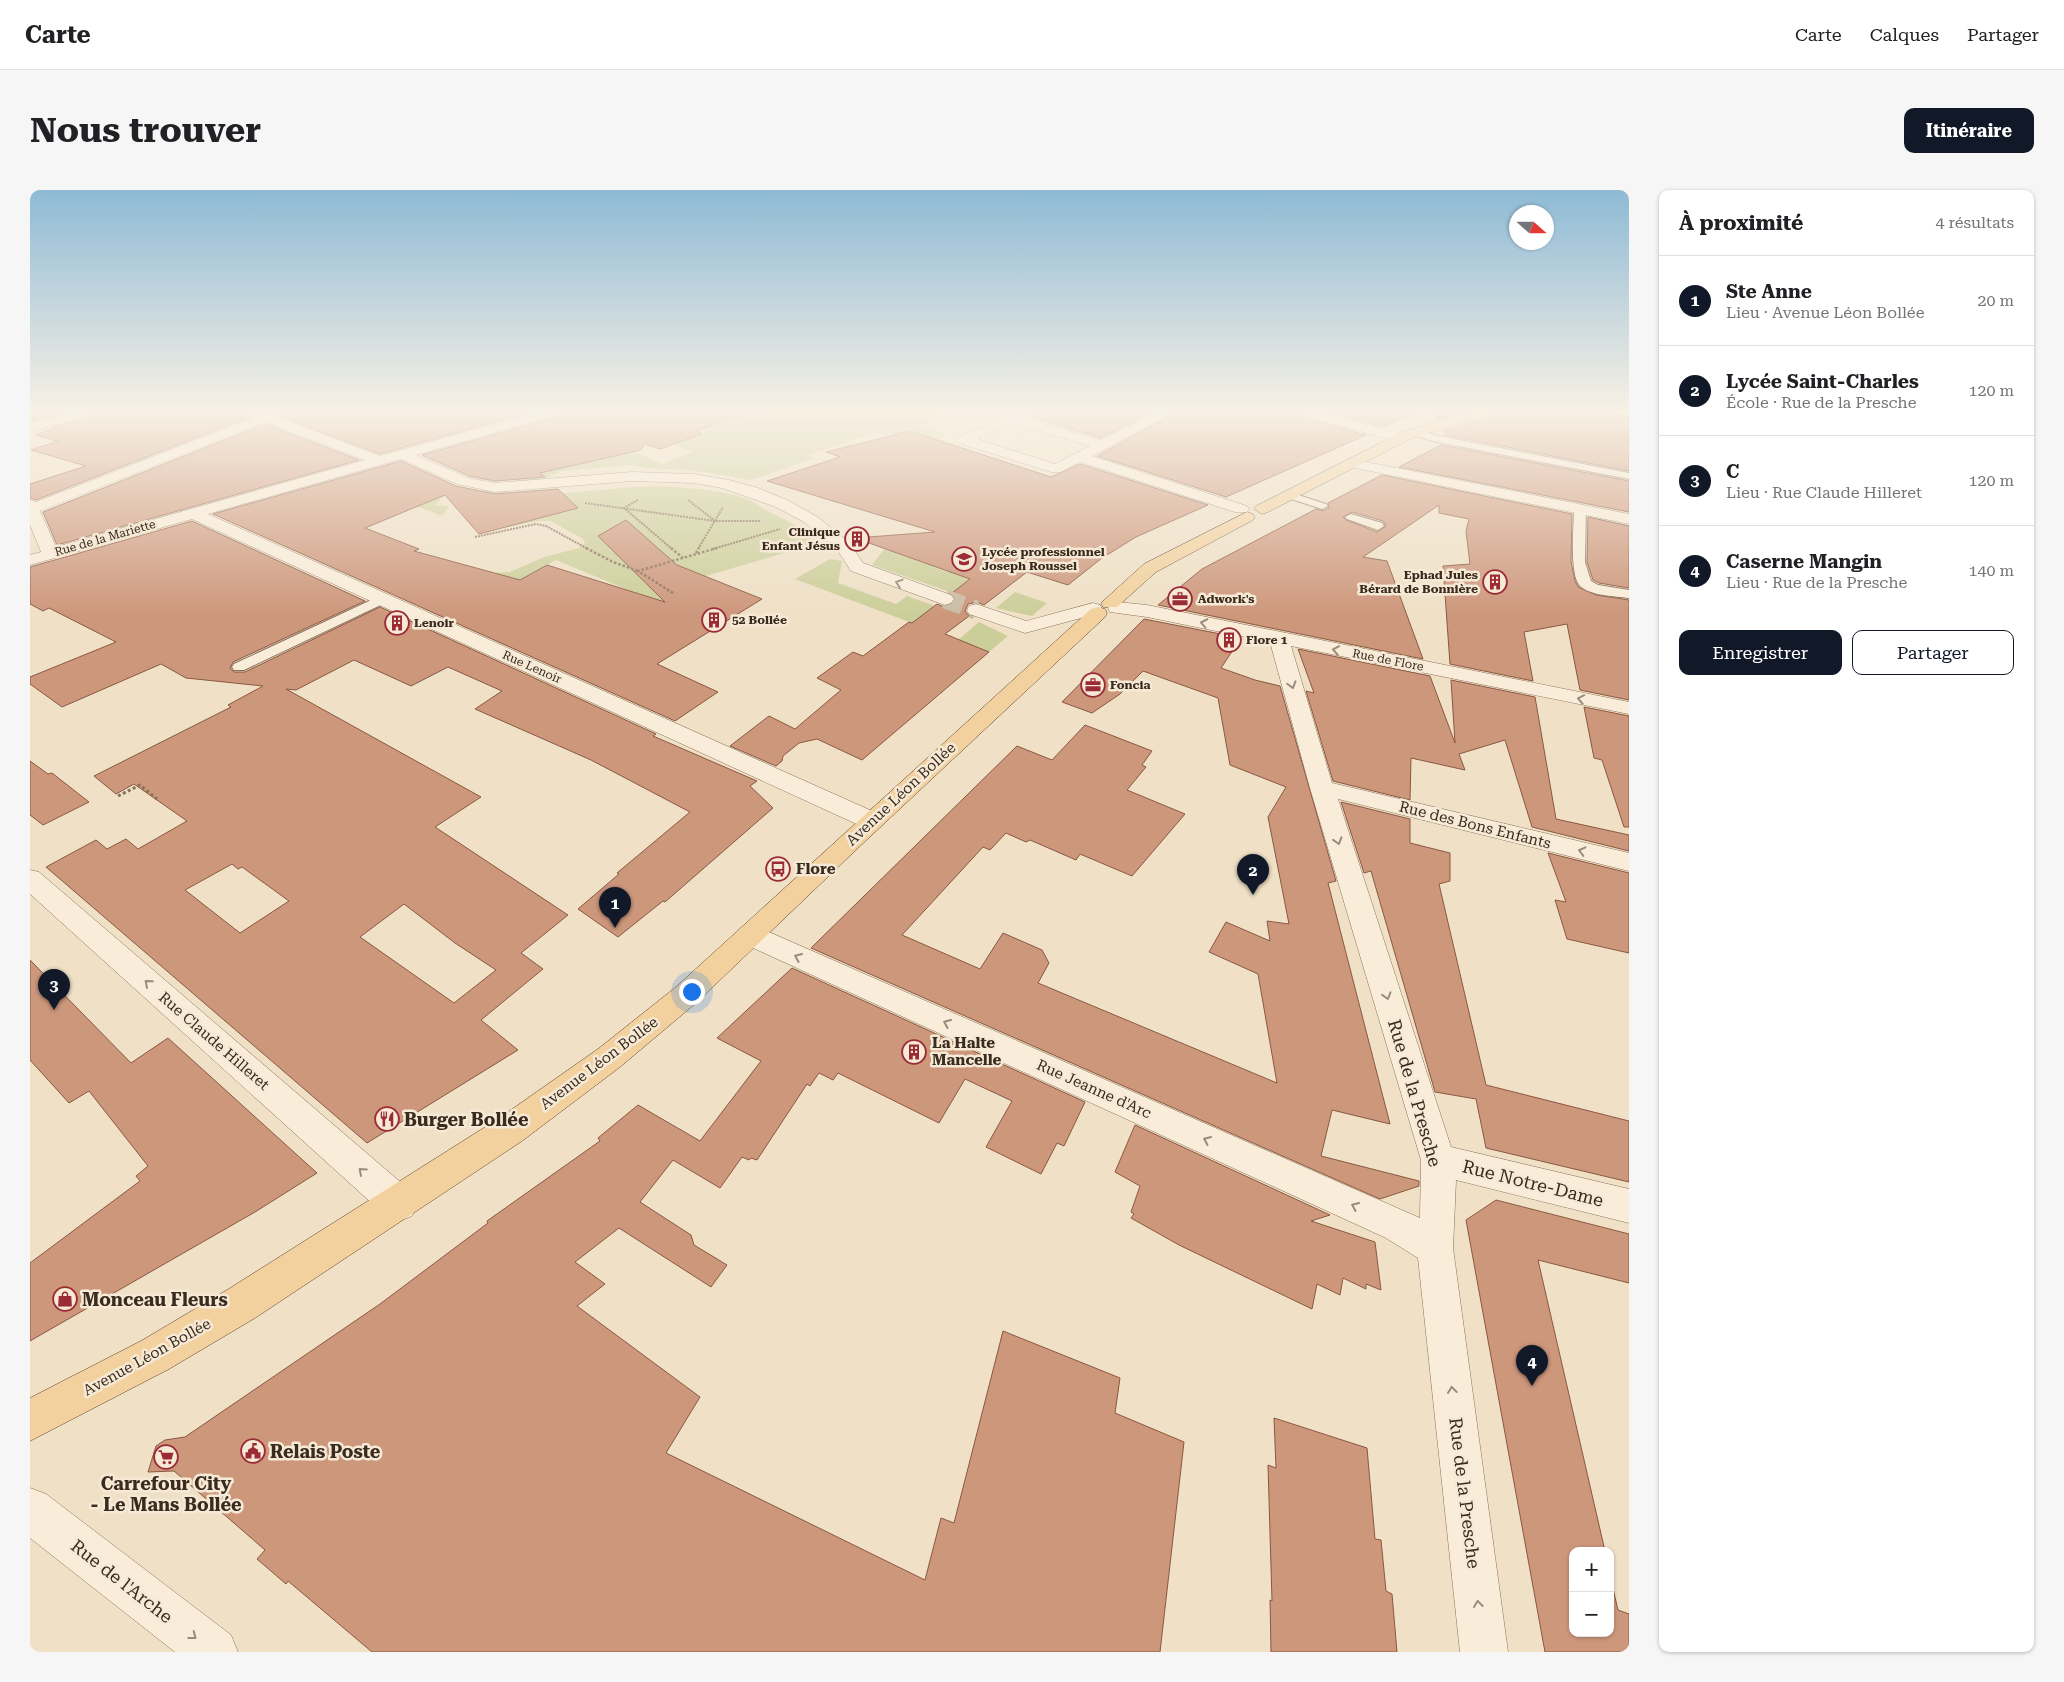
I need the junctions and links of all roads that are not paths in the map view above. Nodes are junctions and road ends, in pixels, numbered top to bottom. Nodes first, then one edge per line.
1 (103, 479) edge
2 (313, 479) edge
3 (461, 479) edge
4 (593, 479) edge
5 (695, 479) edge
6 (1148, 479) edge
7 (1320, 479) edge
8 (1433, 479) edge
9 (1289, 495) junction
10 (1322, 506) dead end
11 (31, 507) edge
12 (1580, 509) junction
13 (1250, 512) junction
14 (192, 513) junction
15 (1351, 517) dead end
16 (1629, 519) edge
17 (1378, 526) dead end
18 (50, 553) junction
19 (30, 560) edge
20 (1629, 594) edge
21 (382, 599) junction
22 (945, 599) tunnel mouth
23 (1104, 608) junction
24 (976, 610) tunnel mouth
25 (1279, 638) junction
26 (239, 667) dead end
27 (1629, 708) edge
28 (1322, 788) junction
29 (872, 821) junction
30 (1629, 862) edge
31 (30, 879) edge
32 (750, 935) junction
33 (1438, 1160) junction
34 (399, 1204) junction
35 (1629, 1206) edge
36 (1435, 1248) junction
37 (30, 1420) edge
38 (30, 1510) edge
39 (214, 1652) edge
40 (1484, 1652) edge

1 - 11 street
2 - 14 street, Rue de la Mariette
4 -> 3 street
22 -> 5 street
6 - 13 street
7 - 9 main road, Avenue Léon Bollée
8 - 12 street
9 - 10 lane
9 - 13 main road, Avenue Léon Bollée
11 - 18 street
12 - 16 street
12 - 20 lane
13 - 23 main road, Avenue Léon Bollée
14 - 18 street, Rue de la Mariette
14 - 21 street, Rue Lenoir
15 - 17 lane
18 - 19 street, Rue de la Mariette
21 - 26 lane
21 - 29 street, Rue Lenoir
23 - 24 street
25 -> 23 street, Rue de Flore
23 - 29 main road, Avenue Léon Bollée
27 -> 25 street, Rue de Flore
25 -> 28 street, Rue de la Presche
30 -> 28 street, Rue des Bons Enfants
28 -> 33 street, Rue de la Presche
29 - 32 main road, Avenue Léon Bollée
34 -> 31 street, Rue Claude Hilleret
32 - 34 main road, Avenue Léon Bollée
36 -> 32 street, Rue Jeanne d'Arc
33 - 35 street, Rue Notre-Dame
33 - 36 street, Rue de la Presche
34 - 37 main road, Avenue Léon Bollée
40 -> 36 street, Rue de la Presche
38 -> 39 street, Rue de l'Arche

